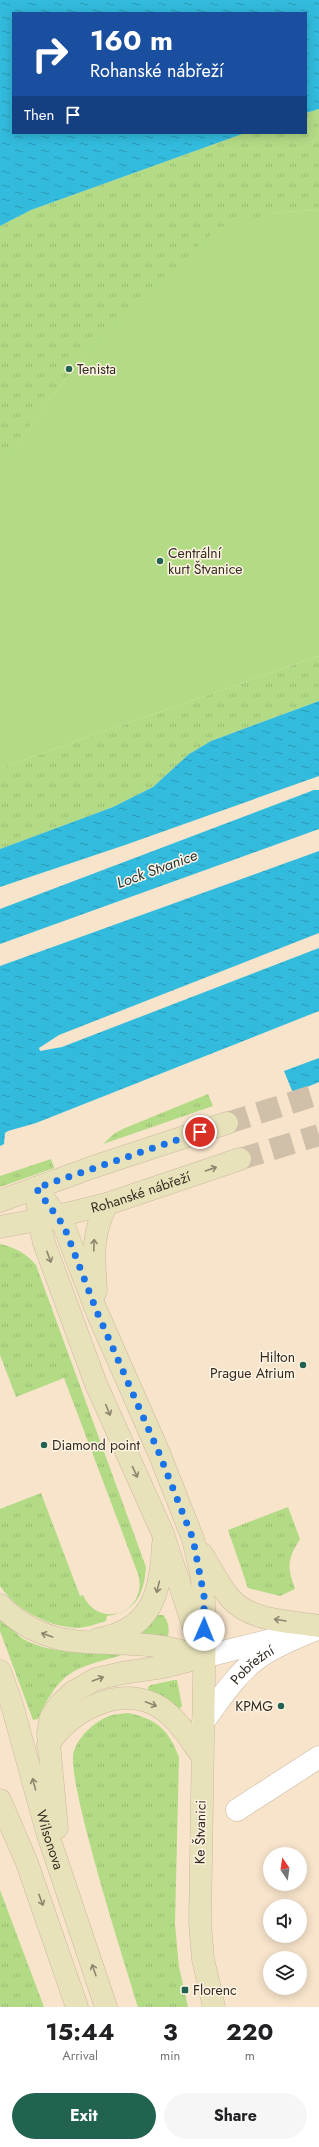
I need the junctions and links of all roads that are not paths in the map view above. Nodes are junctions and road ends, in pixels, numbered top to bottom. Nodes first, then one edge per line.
1 (227, 1123) tunnel mouth
2 (240, 1159) tunnel mouth
3 (36, 1188) junction
4 (0, 1201) edge
5 (107, 1204) junction
6 (48, 1218) junction
7 (0, 1227) edge
8 (97, 1312) junction
9 (163, 1534) junction
10 (193, 1539) junction
11 (0, 1605) edge
12 (319, 1627) edge
13 (85, 1641) junction
14 (203, 1657) junction
15 (0, 1671) edge
16 (203, 1722) junction
17 (48, 1745) junction
18 (202, 1756) junction
19 (319, 1757) edge
20 (0, 1800) edge
21 (237, 1810) dead end
22 (0, 1825) edge
23 (27, 1864) junction
24 (61, 1875) junction
25 (78, 2007) edge
26 (106, 2007) edge
27 (214, 2007) edge

1 - 3 main road
5 -> 2 main road, Rohanské nábřeží
3 - 4 main road
3 - 6 main road
5 - 6 main road, Rohanské nábřeží
8 -> 5 main road
6 - 7 main road, Rohanské nábřeží
6 - 8 main road
6 -> 9 main road
8 - 10 main road
9 -> 13 main road
9 - 14 main road
12 -> 10 main road
10 - 14 main road, Ke Štvanici
13 -> 11 main road
12 - 14 street, Pobřežní
12 - 16 street, Pobřežní
13 - 14 main road
14 - 16 main road, Ke Štvanici
17 -> 14 main road
24 -> 15 main road, Wilsonova
16 - 18 main road, Ke Štvanici
17 -> 18 main road
17 - 24 main road
18 - 27 main road, Ke Štvanici
19 - 21 street
20 - 23 main road, Wilsonova
22 - 23 main road
23 -> 25 main road, Wilsonova
26 -> 24 main road, Wilsonova

